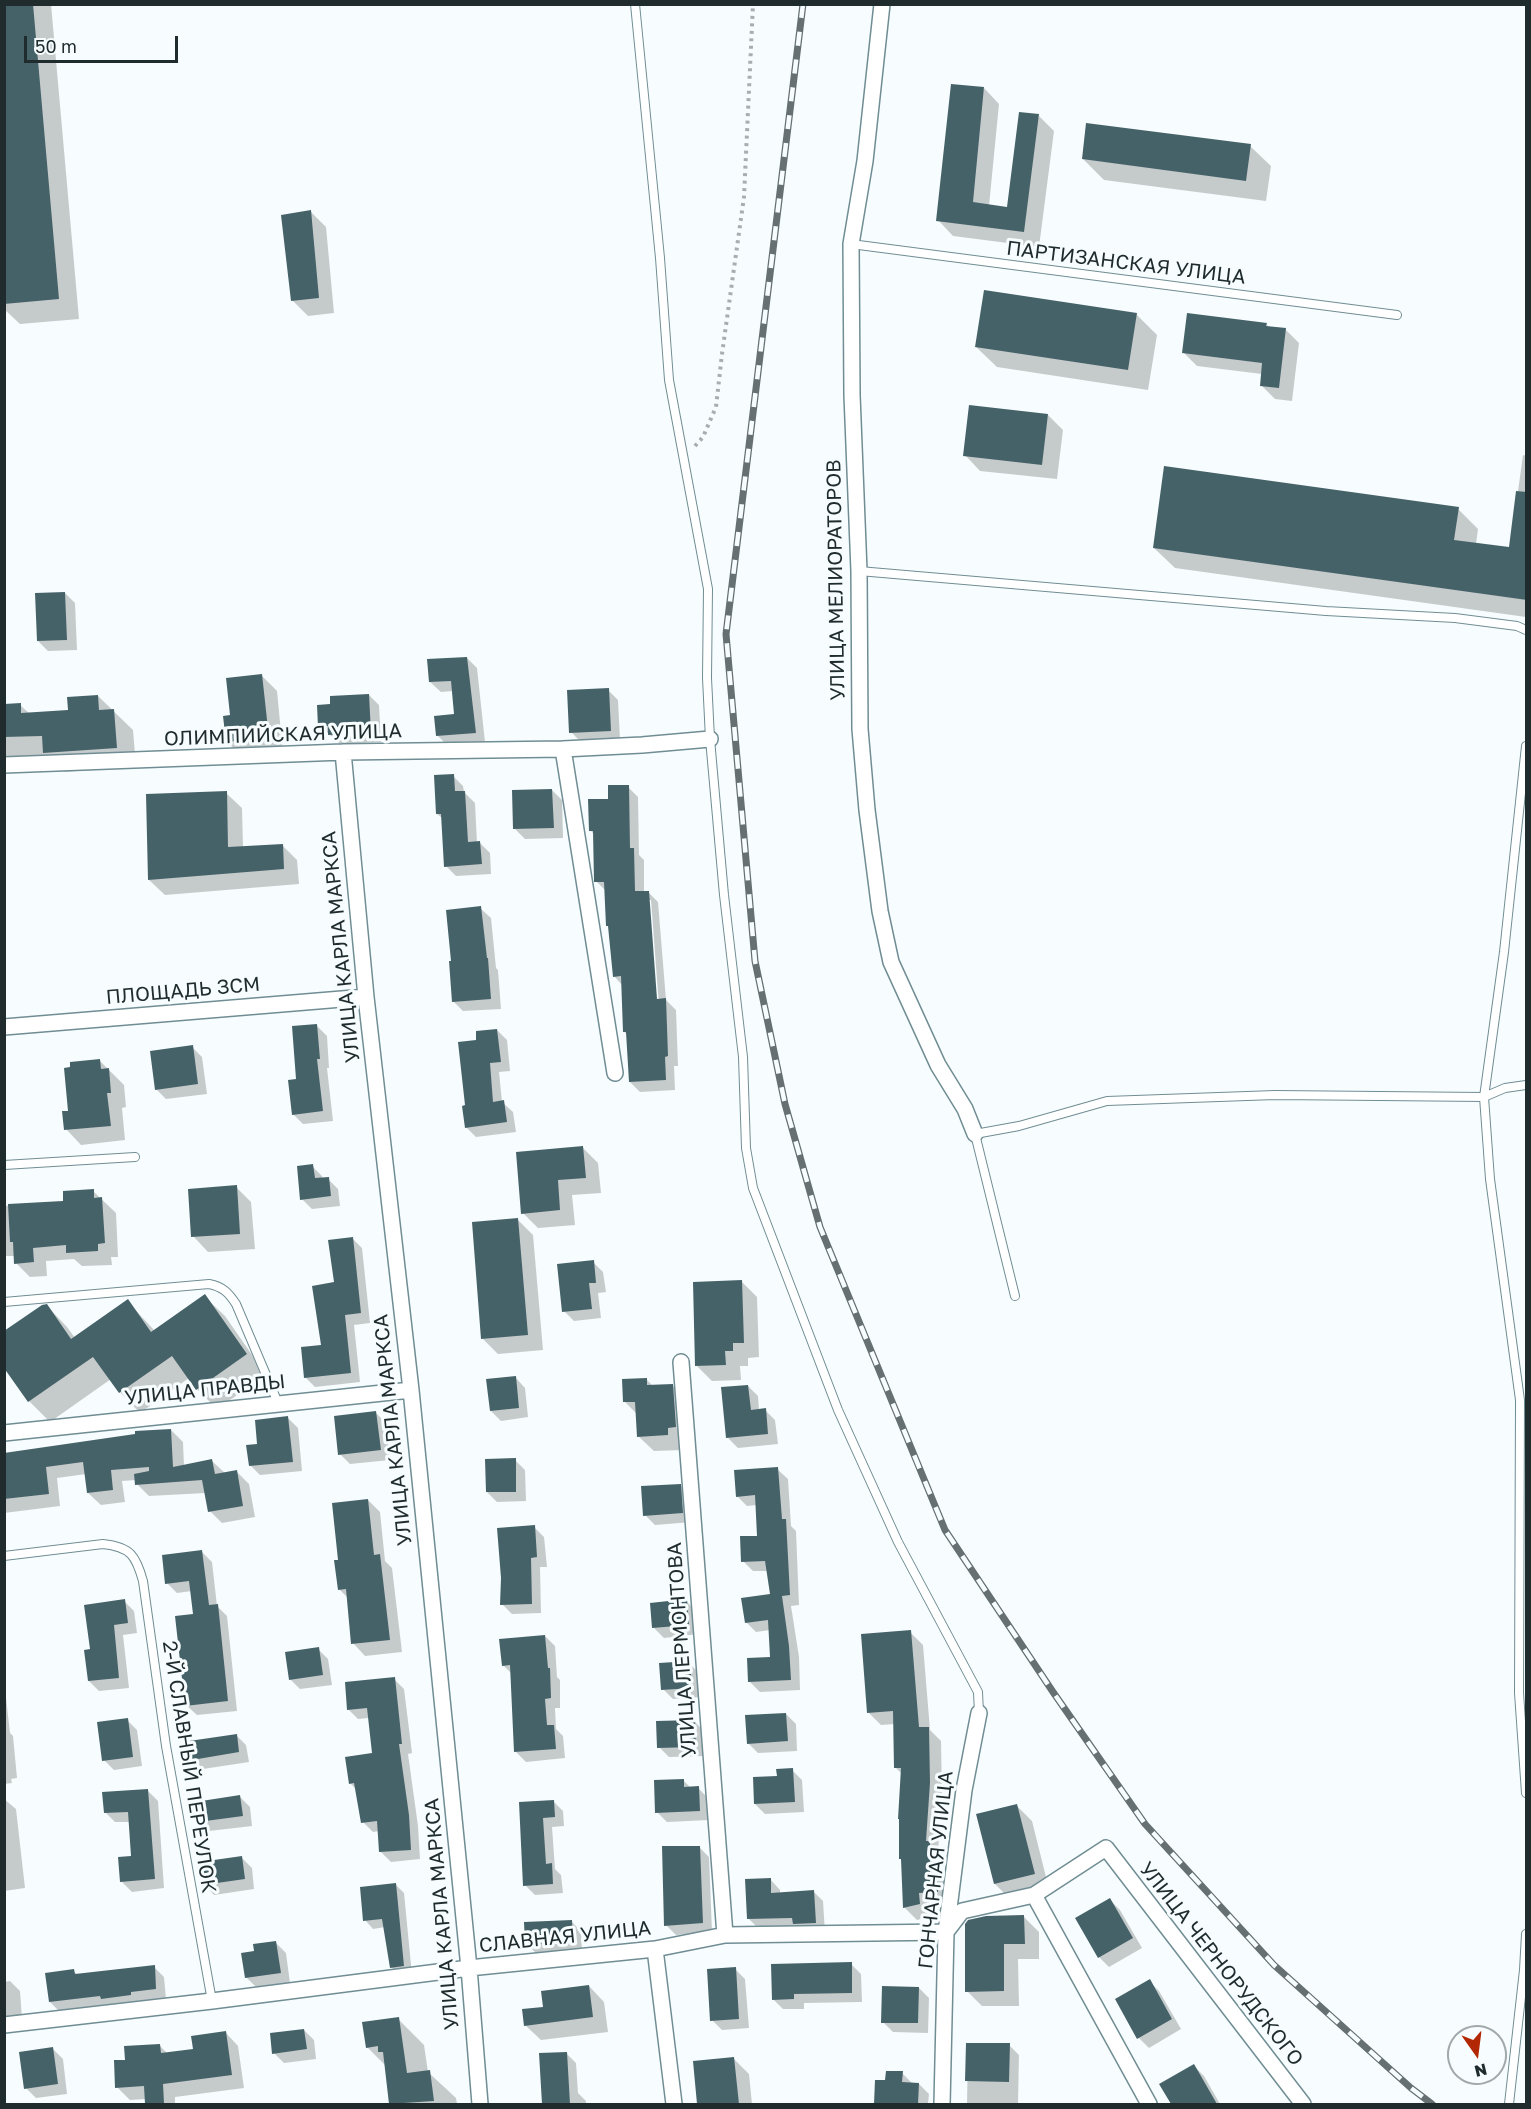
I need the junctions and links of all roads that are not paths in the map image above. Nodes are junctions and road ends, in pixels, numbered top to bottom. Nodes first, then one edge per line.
1 (635, 4) edge
2 (882, 4) edge
3 (851, 244) junction
4 (1397, 315) dead end
5 (859, 571) junction
6 (1527, 630) edge
7 (710, 739) junction
8 (1527, 746) edge
9 (562, 749) junction
10 (343, 752) junction
11 (4, 765) edge
12 (366, 997) junction
13 (4, 1027) edge
14 (615, 1073) dead end
15 (1527, 1085) edge
16 (1484, 1097) junction
17 (975, 1134) junction
18 (135, 1157) dead end
19 (4, 1165) edge
20 (1015, 1296) dead end
21 (4, 1302) edge
22 (681, 1362) dead end
23 (411, 1390) junction
24 (278, 1403) junction
25 (4, 1433) edge
26 (4, 1556) edge
27 (979, 1713) joint
28 (1527, 1793) edge
29 (1034, 1895) junction
30 (946, 1932) junction
31 (1527, 1934) edge
32 (725, 1935) junction
33 (655, 1949) junction
34 (469, 1968) junction
35 (212, 2001) junction
36 (4, 2025) edge
37 (480, 2104) edge
38 (674, 2104) edge
39 (942, 2104) edge
40 (1149, 2104) edge
41 (1303, 2104) edge
42 (1509, 2104) edge

1 - 7 lane
2 - 3 street, УЛИЦА МЕЛИОРАТОРОВ
3 - 4 lane, ПАРТИЗАНСКАЯ УЛИЦА
3 - 5 street, УЛИЦА МЕЛИОРАТОРОВ
5 - 6 lane
5 - 17 street, УЛИЦА МЕЛИОРАТОРОВ
7 - 9 street, ОЛИМПИЙСКАЯ УЛИЦА
7 - 27 lane
8 - 16 lane
9 - 10 street, ОЛИМПИЙСКАЯ УЛИЦА
9 - 14 street
10 - 11 street, ОЛИМПИЙСКАЯ УЛИЦА
10 - 12 street, УЛИЦА КАРЛА МАРКСА
12 - 13 street, ПЛОЩАДЬ ЗСМ
12 - 23 street, УЛИЦА КАРЛА МАРКСА
15 - 16 lane
16 - 17 lane
16 - 28 lane
17 - 20 lane
18 - 19 lane
21 - 24 lane
22 - 32 street, УЛИЦА ЛЕРМОНТОВА
23 - 24 street, УЛИЦА ПРАВДЫ
23 - 34 street, УЛИЦА КАРЛА МАРКСА
24 - 25 street, УЛИЦА ПРАВДЫ
26 - 35 lane, 2-Й СЛАВНЫЙ ПЕРЕУЛОК
27 - 30 street, ГОНЧАРНАЯ УЛИЦА
29 - 30 street
29 - 40 street
29 - 41 street, УЛИЦА ЧЕРНОРУДСКОГО
30 - 32 street, СЛАВНАЯ УЛИЦА
30 - 39 street, ГОНЧАРНАЯ УЛИЦА
31 - 42 lane
32 - 33 street, СЛАВНАЯ УЛИЦА
33 - 34 street, СЛАВНАЯ УЛИЦА
33 - 38 street
34 - 35 street, СЛАВНАЯ УЛИЦА
34 - 37 street, УЛИЦА КАРЛА МАРКСА
35 - 36 street, СЛАВНАЯ УЛИЦА

